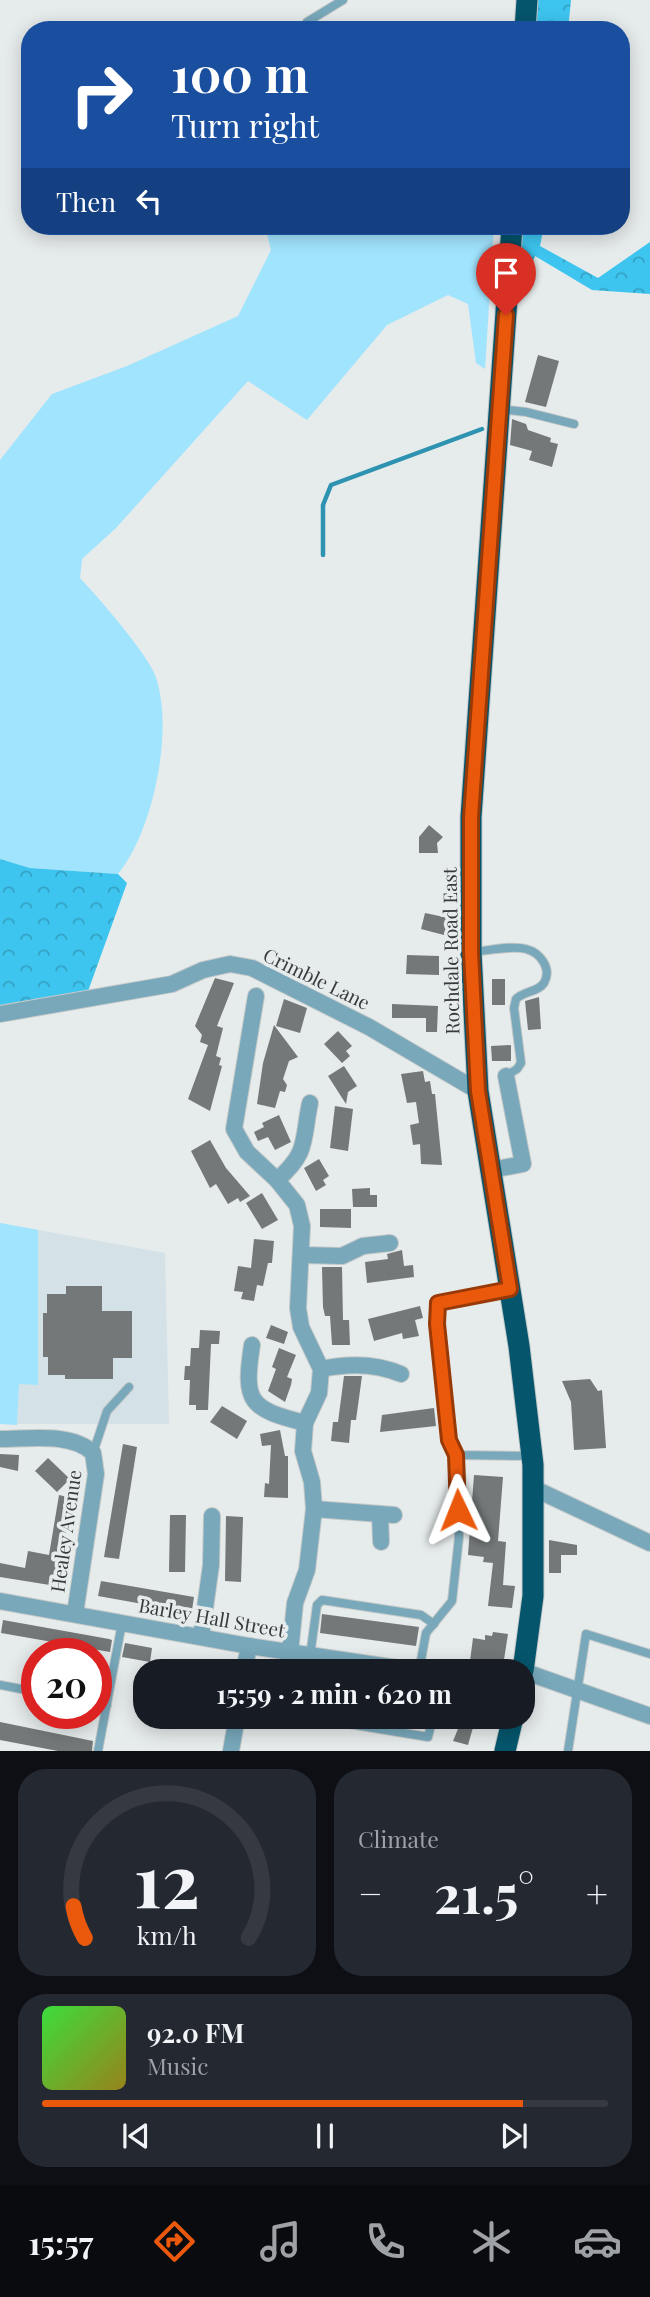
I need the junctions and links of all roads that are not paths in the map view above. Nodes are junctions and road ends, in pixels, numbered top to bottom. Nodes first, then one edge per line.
1 (343, 0) edge
2 (527, 0) edge
3 (309, 21) edge
4 (526, 21) edge
5 (511, 235) edge
6 (499, 409) junction
7 (574, 424) dead end
8 (471, 952) junction
9 (256, 996) dead end
10 (0, 1014) edge
11 (506, 1076) joint
12 (478, 1091) junction
13 (310, 1103) dead end
14 (491, 1170) junction
15 (277, 1180) junction
16 (390, 1243) dead end
17 (302, 1255) junction
18 (510, 1289) junction
19 (252, 1345) dead end
20 (321, 1369) junction
21 (403, 1374) dead end
22 (129, 1387) dead end
23 (305, 1423) junction
24 (0, 1439) edge
25 (93, 1453) junction
26 (456, 1455) junction
27 (532, 1456) junction
28 (533, 1488) junction
29 (314, 1509) junction
30 (212, 1516) dead end
31 (381, 1542) dead end
32 (650, 1543) edge
33 (0, 1601) edge
34 (75, 1615) junction
35 (122, 1623) junction
36 (434, 1623) junction
37 (201, 1637) junction
38 (249, 1646) junction
39 (290, 1653) junction
40 (650, 1654) edge
41 (310, 1656) junction
42 (246, 1659) edge
43 (332, 1659) edge
44 (421, 1659) edge
45 (525, 1659) edge
46 (535, 1675) edge
47 (112, 1678) edge
48 (0, 1685) edge
49 (21, 1689) edge
50 (578, 1690) junction
51 (650, 1716) edge
52 (102, 1729) edge
53 (235, 1729) edge
54 (380, 1729) edge
55 (430, 1729) edge
56 (510, 1729) edge
57 (98, 1751) edge
58 (231, 1751) edge
59 (505, 1751) edge
60 (568, 1751) edge

1 - 3 lane
2 - 4 highway
5 - 6 highway, Rochdale Road East
6 - 7 lane
6 - 8 highway, Rochdale Road East
8 - 11 lane
8 - 12 highway, Rochdale Road East
9 - 15 street
10 - 12 street, Crimble Lane
11 - 14 street
12 - 14 highway, Rochdale Road East
13 - 15 street
14 - 18 highway, Rochdale Road East
15 - 17 street
16 - 17 street
17 - 20 street
18 - 26 lane
18 - 27 highway, Rochdale Road East
19 - 23 street
20 - 21 street
20 - 23 street
22 - 25 lane
23 - 29 street
24 - 25 street
25 - 34 street, Healey Avenue
26 - 27 lane
26 - 36 lane
27 - 28 highway, Rochdale Road East
28 - 32 street
28 - 45 highway, Rochdale Road East
29 - 31 street
29 - 39 street
30 - 37 street
33 - 34 street, Barley Hall Street
34 - 35 street, Barley Hall Street
35 - 37 street, Barley Hall Street
35 - 47 lane
36 - 41 lane
36 - 44 lane
37 - 38 street, Barley Hall Street
38 - 39 street, Barley Hall Street
38 - 42 street
39 - 41 street, Barley Hall Street
40 - 50 lane
41 - 43 street, Barley Hall Street
46 - 50 street
48 - 49 lane
50 - 51 street
50 - 60 lane
52 - 57 lane
53 - 58 street
54 - 55 lane
56 - 59 highway

